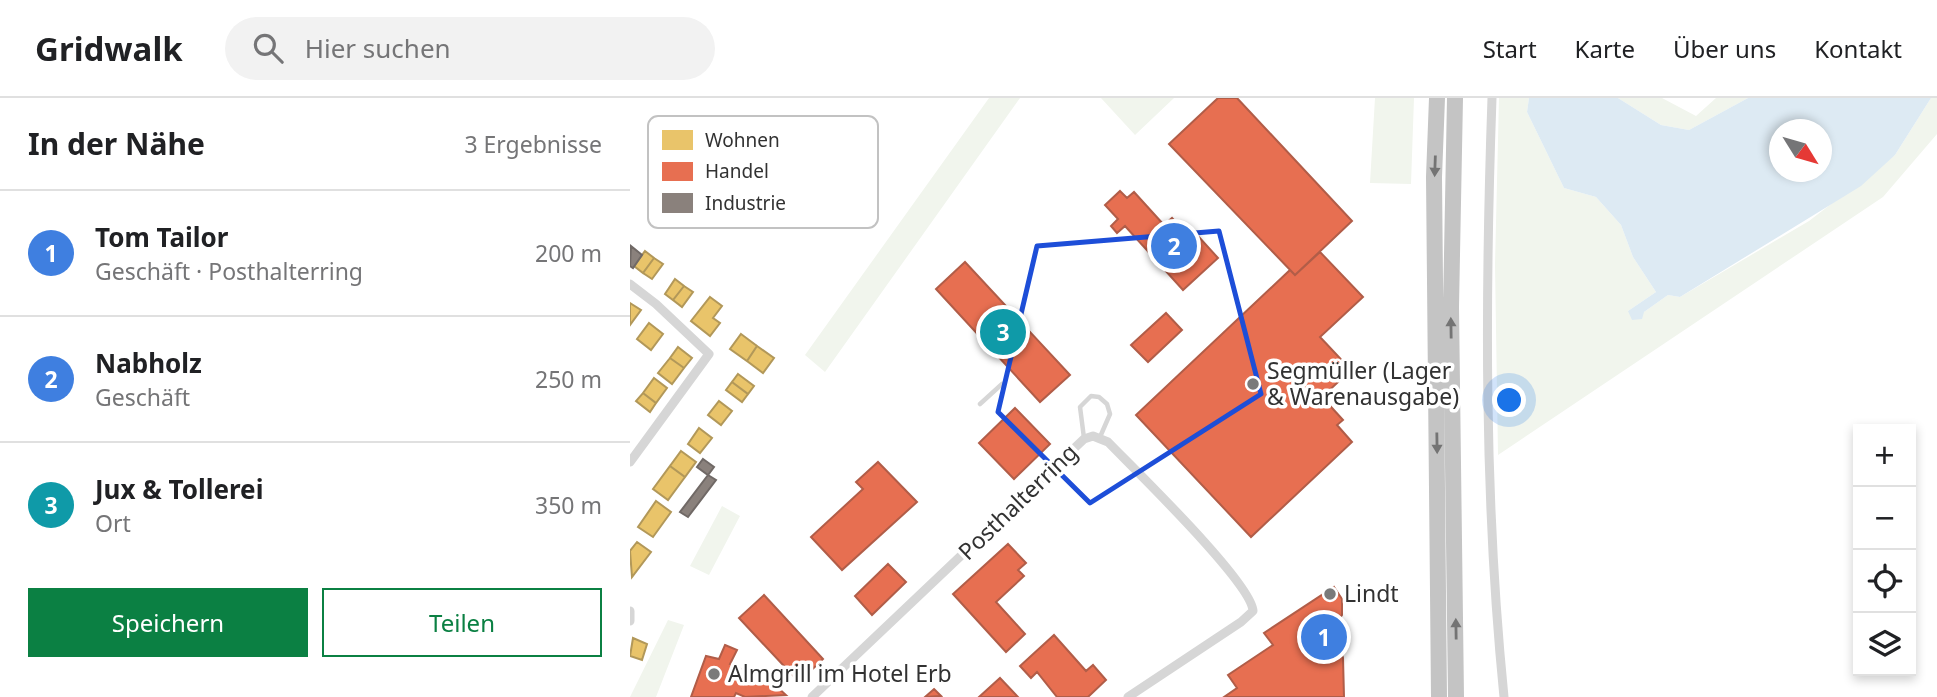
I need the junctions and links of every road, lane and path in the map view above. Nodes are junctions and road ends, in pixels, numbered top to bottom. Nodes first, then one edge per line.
1 (1437, 98) edge
2 (1455, 98) edge
3 (1493, 98) edge
4 (630, 284) edge
5 (1002, 384) dead end
6 (980, 404) dead end
7 (1100, 437) junction
8 (1084, 439) junction
9 (630, 462) edge
10 (812, 697) edge
11 (1128, 697) edge
12 (1440, 697) edge
13 (1457, 697) edge
14 (1504, 697) edge

1 -> 12 highway
13 -> 2 highway
3 - 14 street
4 - 9 street
5 - 6 lane
7 - 8 street, Posthalterring
7 - 8 lane
7 - 11 street, Posthalterring
8 - 10 street, Posthalterring

